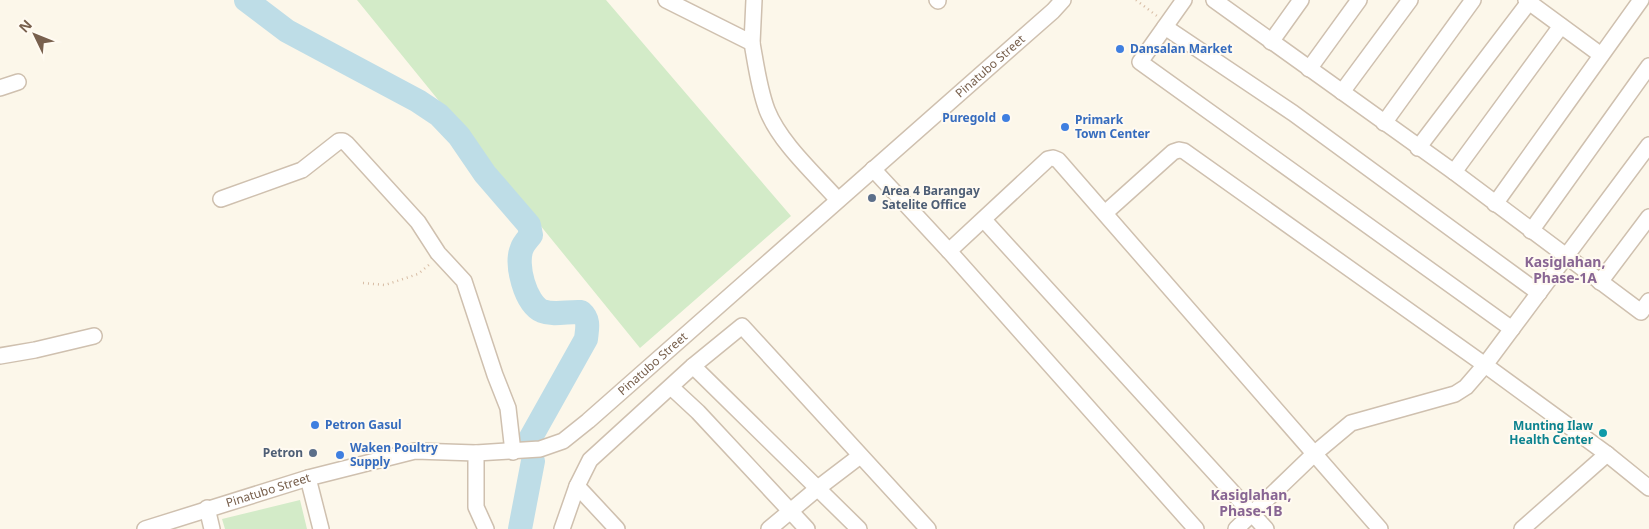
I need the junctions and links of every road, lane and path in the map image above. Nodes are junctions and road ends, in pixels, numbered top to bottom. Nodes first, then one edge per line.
1 (666, 0) edge
2 (754, 0) edge
3 (1063, 0) edge
4 (1136, 0) edge
5 (1184, 0) edge
6 (1214, 0) edge
7 (1301, 0) edge
8 (1359, 0) edge
9 (1410, 0) edge
10 (1473, 0) edge
11 (1641, 0) edge
12 (1527, 1) edge
13 (1235, 6) edge
14 (1166, 26) junction
15 (1562, 26) junction
16 (1271, 42) junction
17 (752, 43) junction
18 (1601, 56) junction
19 (1649, 66) edge
20 (1309, 69) junction
21 (18, 82) dead end
22 (0, 88) edge
23 (1342, 92) junction
24 (1384, 123) junction
25 (1649, 145) edge
26 (1418, 148) junction
27 (873, 169) junction
28 (1454, 172) junction
29 (221, 199) dead end
30 (838, 200) junction
31 (1495, 204) junction
32 (1105, 213) junction
33 (1649, 217) edge
34 (984, 220) junction
35 (1531, 231) junction
36 (949, 251) junction
37 (441, 256) junction
38 (1566, 256) junction
39 (1600, 282) junction
40 (363, 283) dead end
41 (1539, 294) junction
42 (1649, 301) edge
43 (1512, 329) junction
44 (94, 336) dead end
45 (0, 356) edge
46 (1485, 365) junction
47 (693, 366) junction
48 (671, 387) junction
49 (513, 452) junction
50 (476, 453) junction
51 (1314, 454) junction
52 (1607, 454) junction
53 (860, 456) junction
54 (308, 478) junction
55 (577, 486) junction
56 (818, 488) junction
57 (1649, 488) edge
58 (207, 508) junction
59 (791, 511) junction
60 (1252, 514) junction
61 (144, 529) edge
62 (212, 529) edge
63 (320, 529) edge
64 (486, 529) edge
65 (562, 529) edge
66 (617, 529) edge
67 (769, 529) edge
68 (807, 529) edge
69 (859, 529) edge
70 (928, 529) edge
71 (1196, 529) edge
72 (1236, 529) edge
73 (1266, 529) edge
74 (1380, 529) edge
75 (1522, 529) edge

1 - 17 street
2 - 17 street
3 - 27 street, Pinatubo Street
4 - 14 path
5 - 14 street
6 - 13 street
7 - 16 street
8 - 20 street
9 - 23 street
10 - 24 street
11 - 18 street
12 - 15 street
12 - 26 street
13 - 16 street
14 - 41 street
14 - 43 street
15 - 18 street
15 - 28 street
16 - 20 street
17 - 30 street
18 - 31 street
19 - 35 street
20 - 23 street
21 - 22 street
23 - 24 street
24 - 26 street
25 - 38 street
26 - 28 street
27 - 30 street, Pinatubo Street
27 - 36 street
28 - 31 street
29 - 37 street
30 - 49 street, Pinatubo Street
31 - 35 street
32 - 34 street
32 - 46 street
32 - 51 street
33 - 39 street
34 - 36 street
34 - 60 street
35 - 38 street
36 - 71 street
37 - 40 path
37 - 49 street
38 - 39 street
38 - 41 street
39 - 42 street
41 - 43 street
43 - 46 street
44 - 45 street
46 - 51 street
46 - 52 street
47 - 48 street
47 - 53 street
47 - 56 street
48 - 55 street
48 - 59 street
49 - 50 street, Pinatubo Street
50 - 54 street, Pinatubo Street
50 - 64 street
51 - 60 street
51 - 74 street
52 - 57 street
52 - 75 street
53 - 56 street
53 - 70 street
54 - 58 street, Pinatubo Street
54 - 63 street
55 - 65 street
55 - 66 street
56 - 59 street
56 - 69 street
58 - 61 street, Pinatubo Street
58 - 62 street
59 - 67 street
59 - 68 street
60 - 72 street
60 - 73 street

